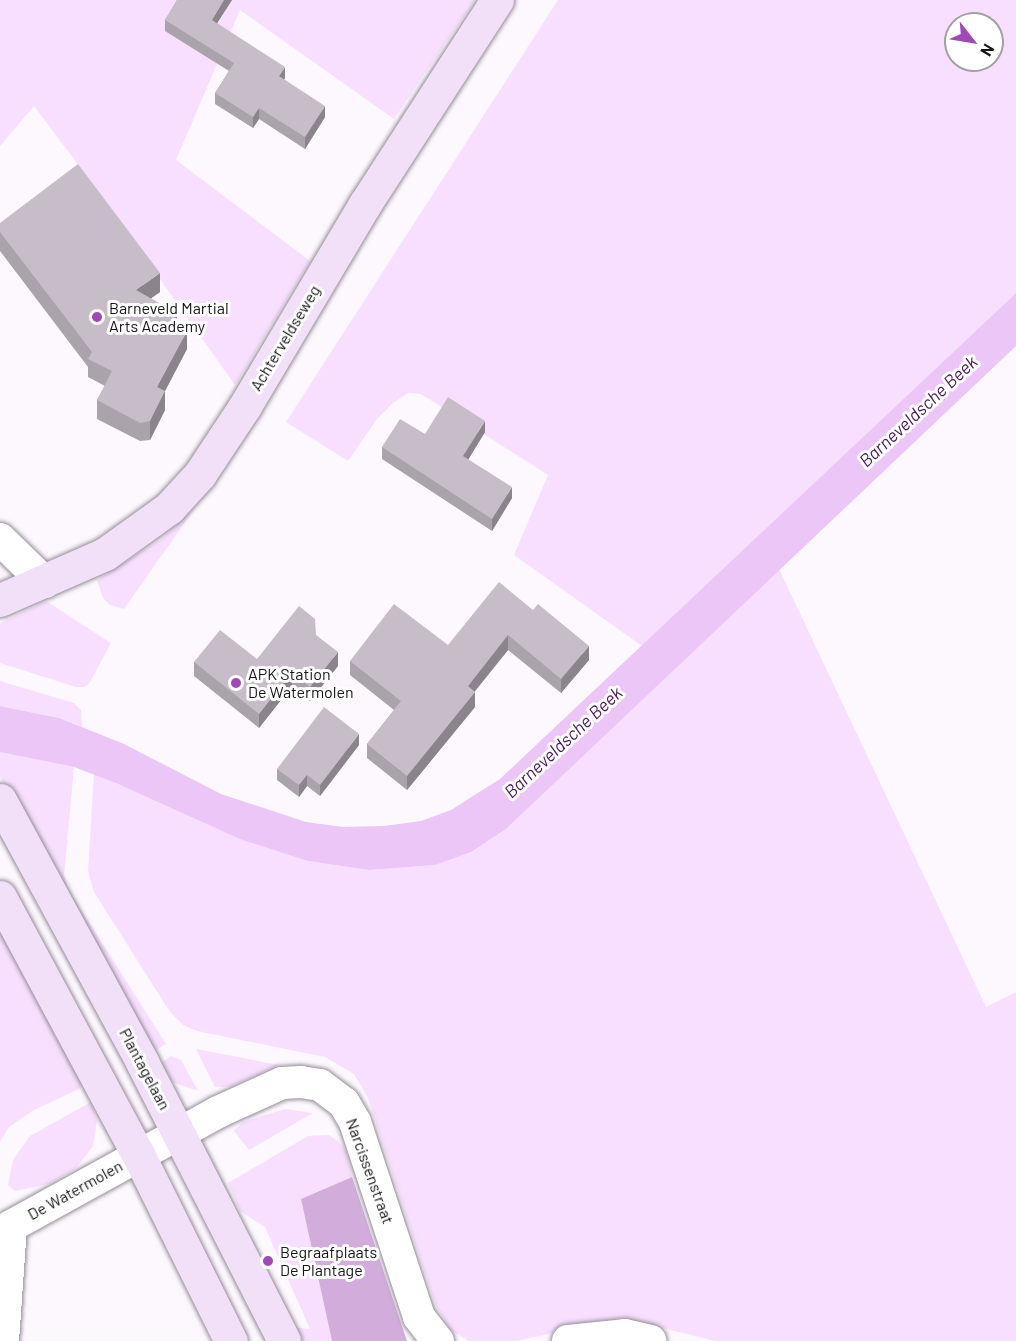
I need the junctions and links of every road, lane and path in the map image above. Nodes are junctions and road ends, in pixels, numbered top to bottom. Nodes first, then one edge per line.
1 (497, 0) edge
2 (0, 539) edge
3 (44, 582) junction
4 (0, 600) edge
5 (0, 800) edge
6 (0, 897) edge
7 (178, 1134) junction
8 (138, 1154) junction
9 (6, 1222) edge
10 (3, 1341) edge
11 (231, 1341) edge
12 (284, 1341) edge
13 (438, 1341) edge
14 (568, 1341) edge
15 (650, 1341) edge

1 - 3 main road, Achterveldseweg
2 - 3 street
3 - 4 main road, Achterveldseweg
5 - 7 main road, Plantagelaan
6 - 8 main road
7 - 8 street, De Watermolen
7 - 12 main road, Plantagelaan
7 - 13 street, Narcissenstraat
8 - 9 street, De Watermolen
8 - 11 main road
9 - 10 street, De Watermolen
14 - 15 street

